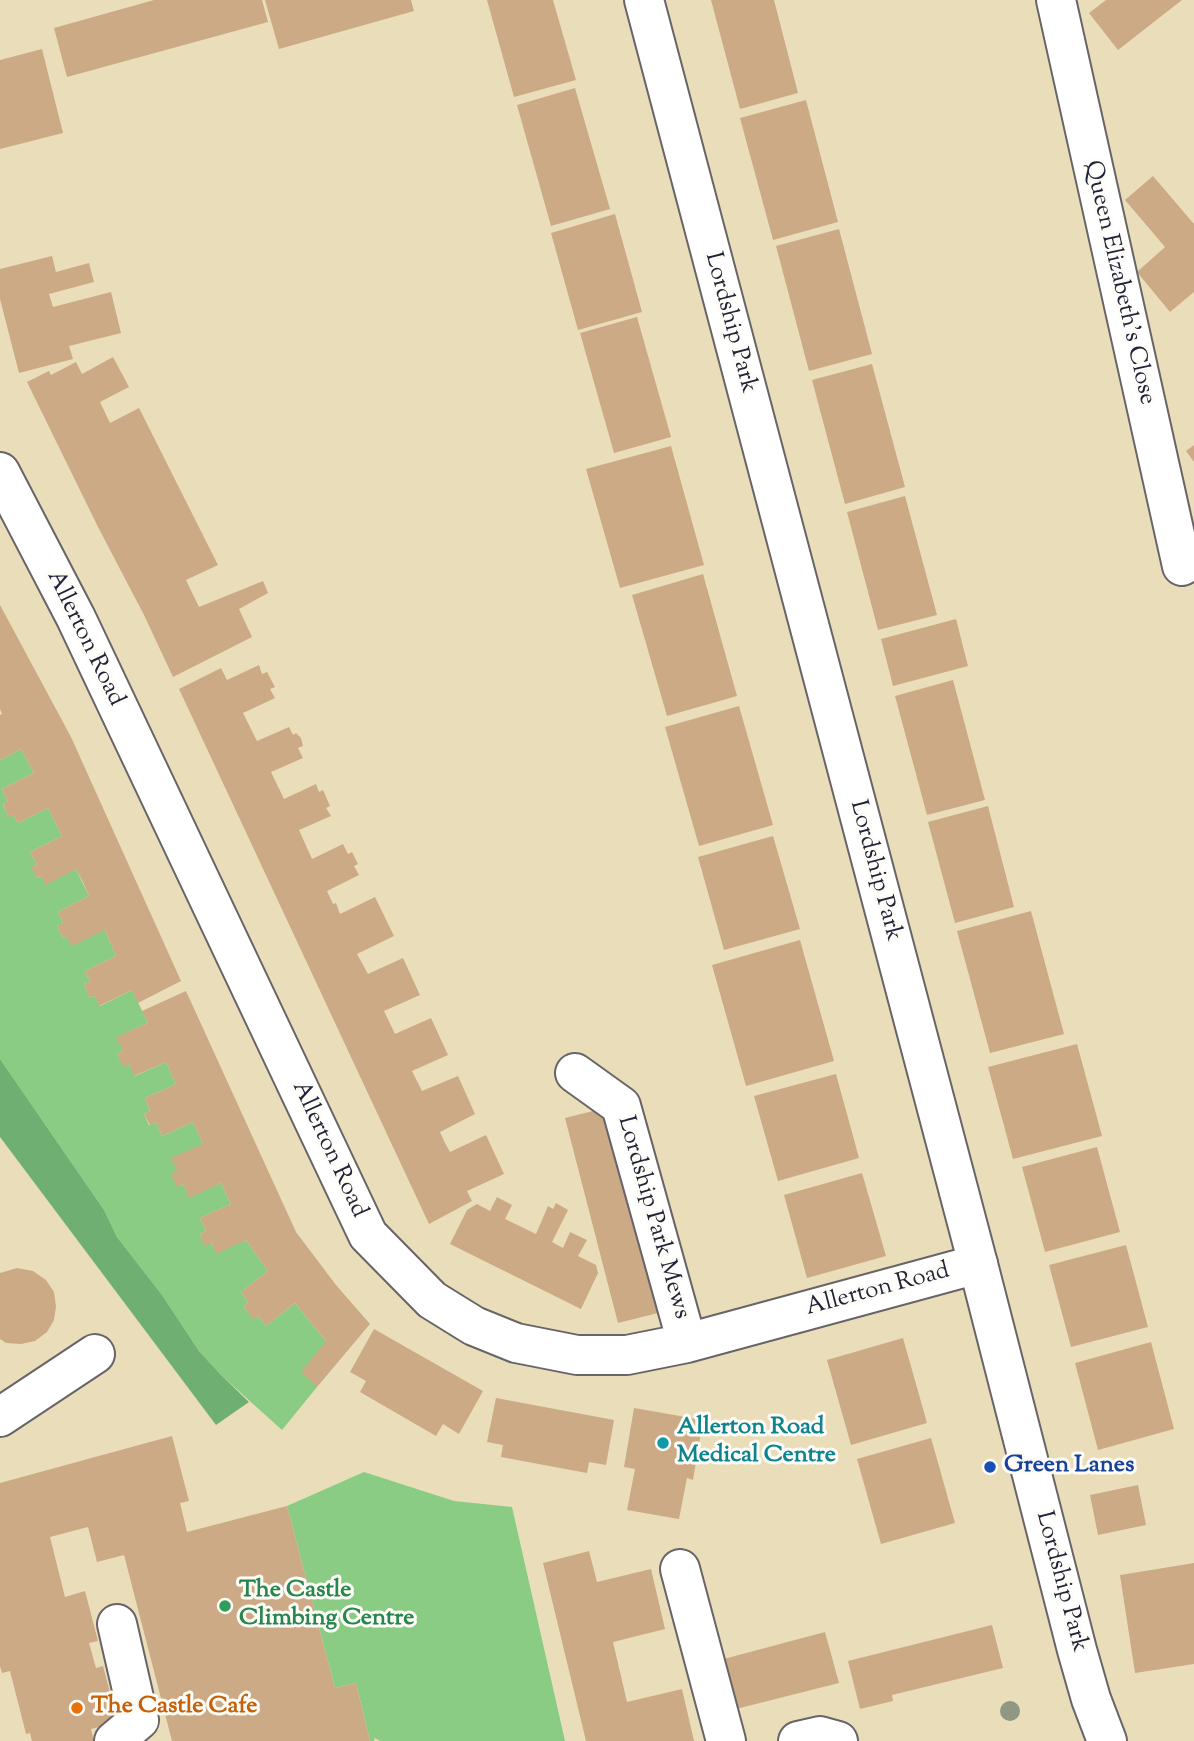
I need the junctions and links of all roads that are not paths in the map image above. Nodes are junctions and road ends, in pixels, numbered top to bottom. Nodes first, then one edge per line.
1 (644, 0) edge
2 (1056, 0) edge
3 (0, 472) edge
4 (1182, 566) dead end
5 (575, 1073) dead end
6 (978, 1264) junction
7 (687, 1343) junction
8 (95, 1354) dead end
9 (0, 1417) edge
10 (680, 1569) dead end
11 (117, 1624) dead end
12 (114, 1741) edge
13 (726, 1741) edge
14 (799, 1741) edge
15 (838, 1741) edge
16 (1107, 1741) edge

1 - 6 street, Lordship Park
2 - 4 street, Queen Elizabeth's Close
3 - 7 street, Allerton Road
5 - 7 street, Lordship Park Mews
6 - 7 street, Allerton Road
6 - 16 street, Lordship Park
8 - 9 street
10 - 13 street
11 - 12 street
14 - 15 street

